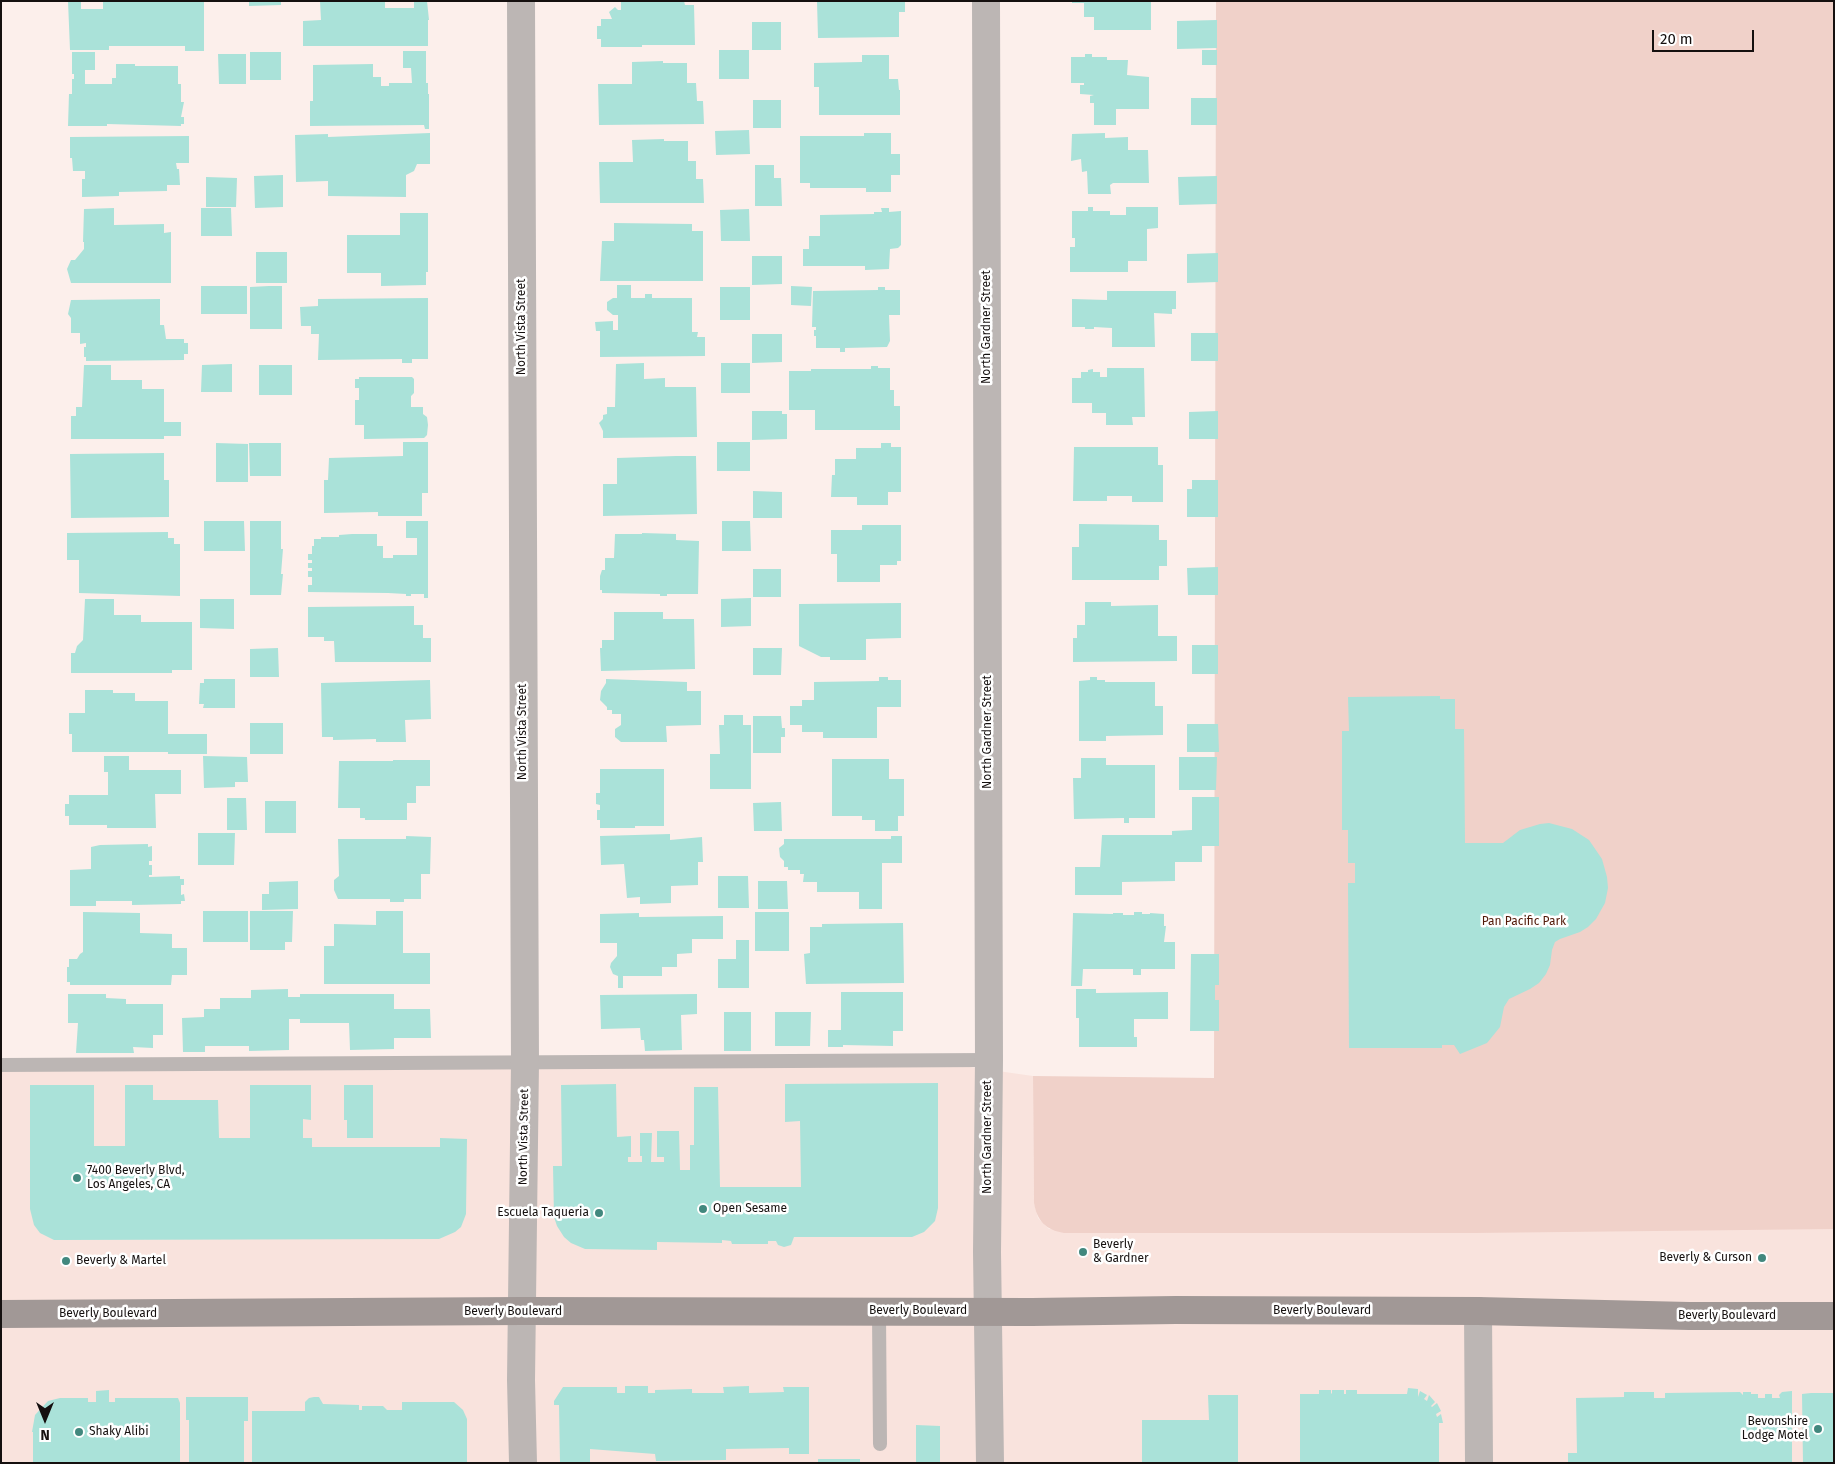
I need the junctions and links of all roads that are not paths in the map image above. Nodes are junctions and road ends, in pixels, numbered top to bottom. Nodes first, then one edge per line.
1 (521, 1) edge
2 (986, 1) edge
3 (989, 1060) junction
4 (524, 1063) junction
5 (1, 1065) edge
6 (522, 1311) junction
7 (989, 1311) junction
8 (1478, 1311) junction
9 (879, 1312) junction
10 (1, 1314) edge
11 (1834, 1316) edge
12 (880, 1444) dead end
13 (523, 1463) edge
14 (990, 1463) edge
15 (1479, 1463) edge

1 - 4 street, North Vista Street
2 - 3 street, North Gardner Street
3 - 4 lane
3 - 7 street, North Gardner Street
4 - 5 lane
4 - 6 street, North Vista Street
6 - 9 main road, Beverly Boulevard
6 - 10 main road, Beverly Boulevard
6 - 13 street, North Vista Street
7 - 8 main road, Beverly Boulevard
7 - 9 main road, Beverly Boulevard
7 - 14 street, North Gardner Street
8 - 11 main road, Beverly Boulevard
8 - 15 street
9 - 12 lane

